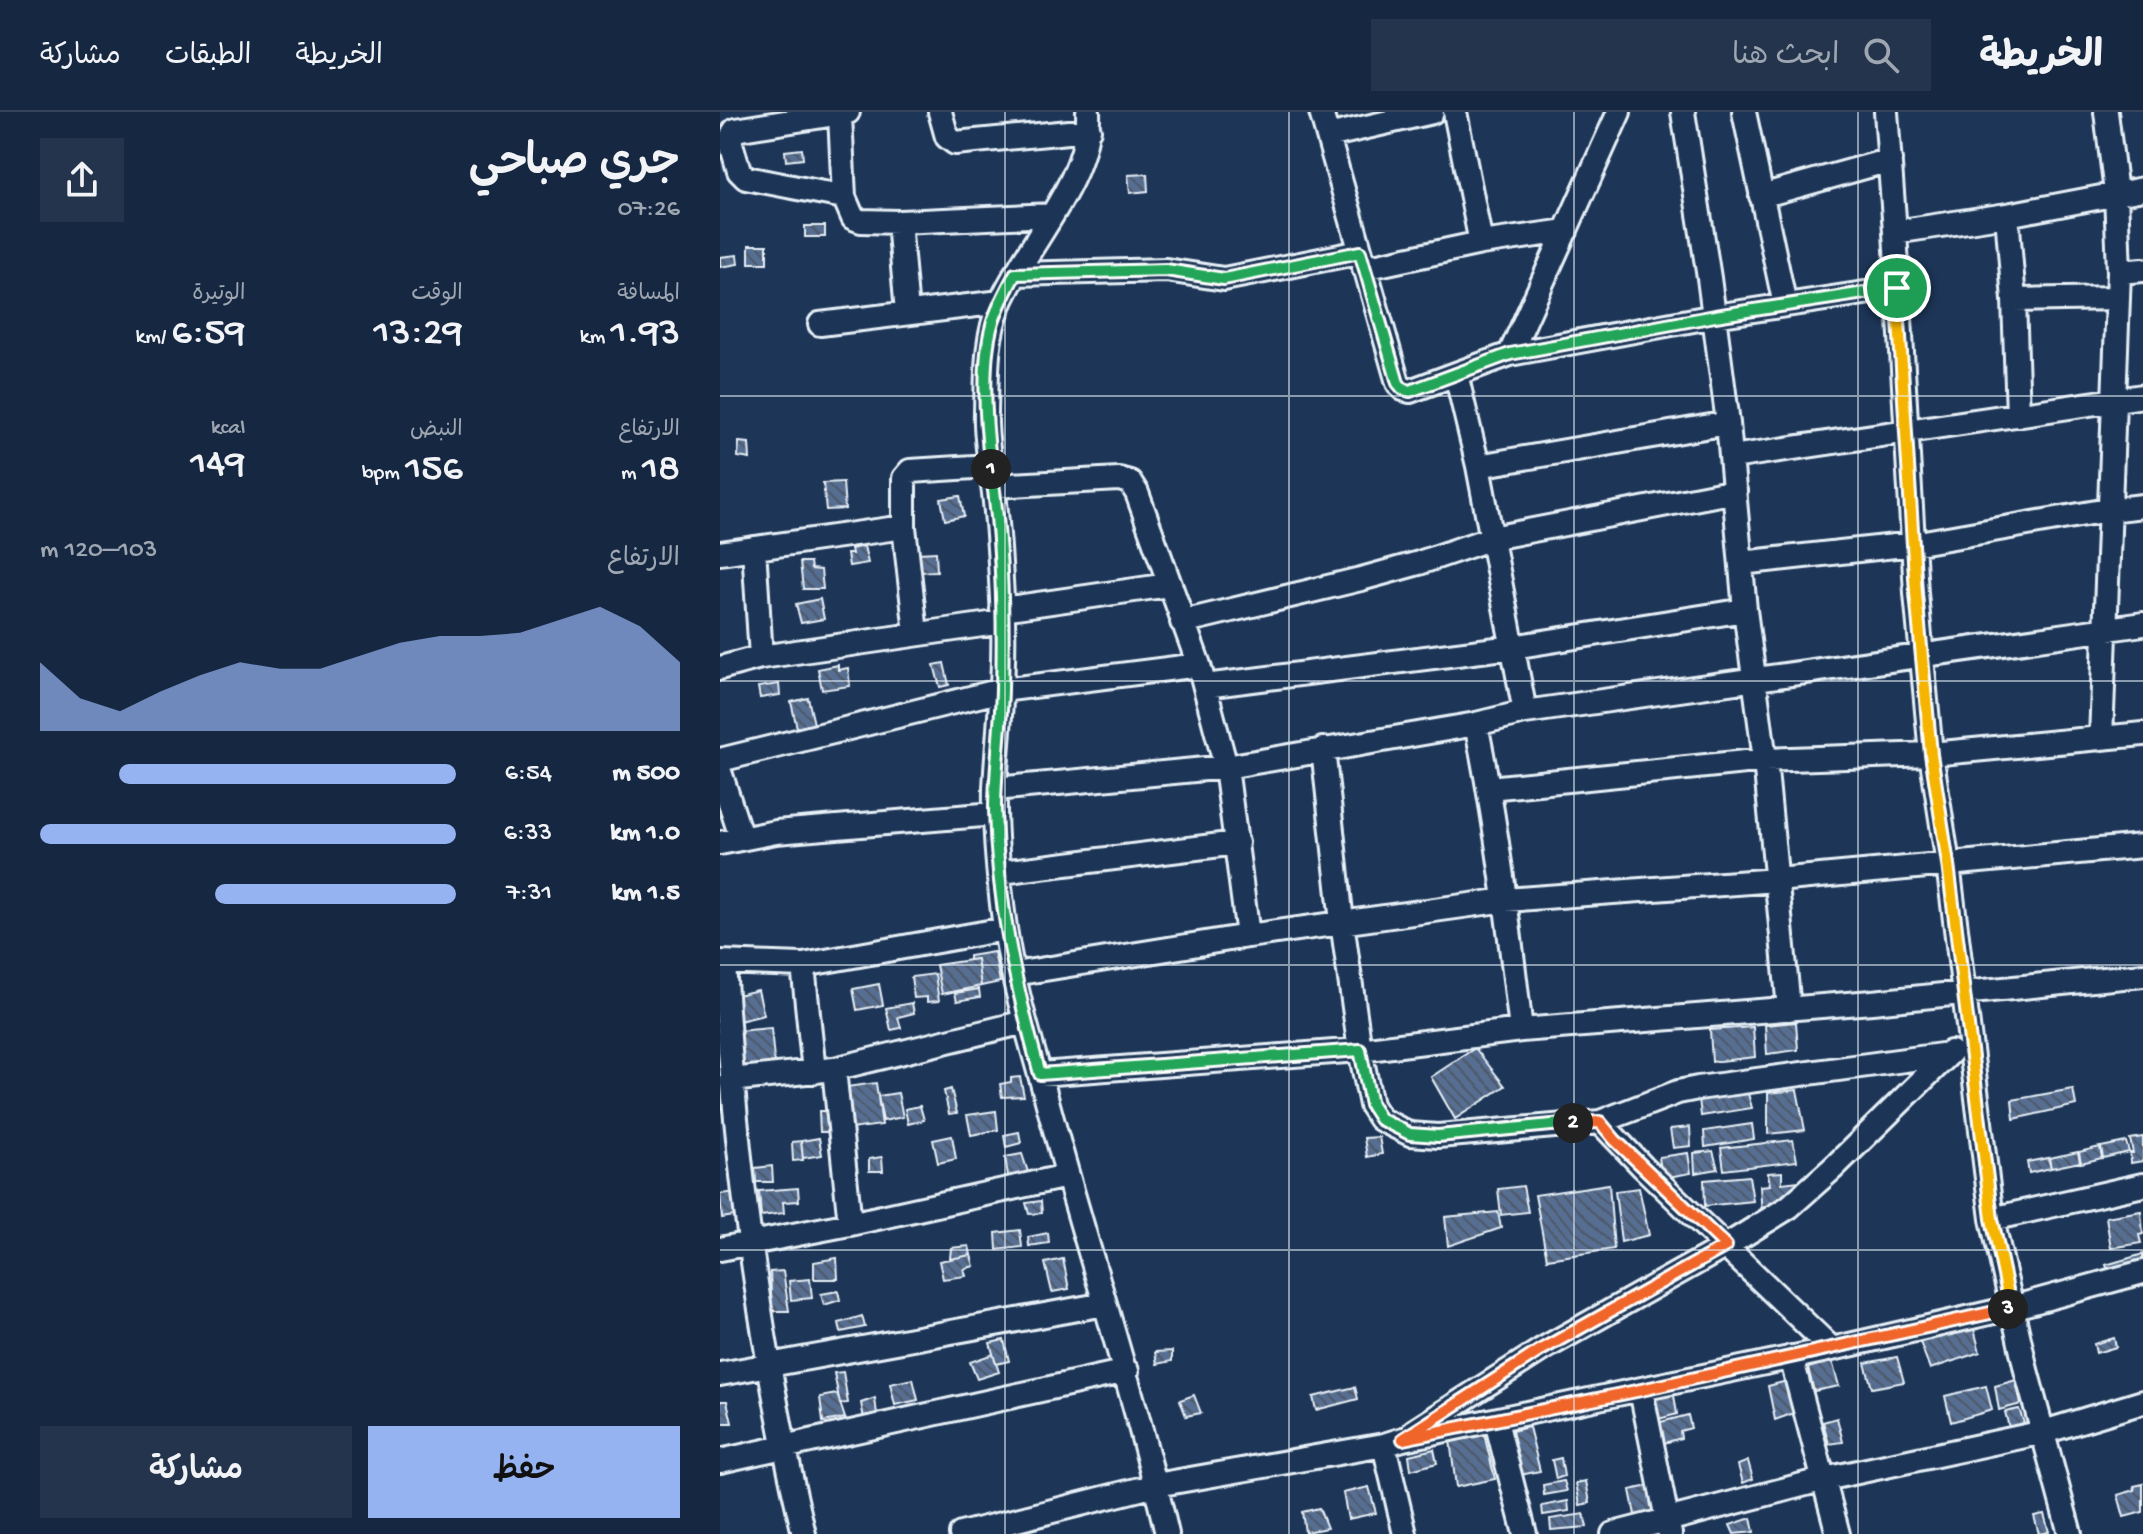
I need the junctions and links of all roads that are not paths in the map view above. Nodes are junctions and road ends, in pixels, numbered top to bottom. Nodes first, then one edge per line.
1 (940, 112) edge
2 (1321, 112) edge
3 (1432, 112) edge
4 (1455, 112) edge
5 (1619, 112) edge
6 (1683, 112) edge
7 (1744, 112) edge
8 (1886, 112) edge
9 (2106, 112) edge
10 (844, 113) edge
11 (751, 120) edge
12 (1088, 121) edge
13 (1328, 136) junction
14 (1890, 160) junction
15 (2143, 189) edge
16 (2116, 193) junction
17 (1761, 196) junction
18 (844, 197) junction
19 (1052, 215) junction
20 (2007, 215) junction
21 (899, 222) junction
22 (1566, 231) junction
23 (1895, 232) junction
24 (1481, 243) junction
25 (1362, 260) junction
26 (2143, 270) edge
27 (2119, 272) junction
28 (1015, 274) junction
29 (1897, 288) junction
30 (2118, 298) junction
31 (2014, 300) junction
32 (1001, 302) junction
33 (1785, 305) junction
34 (907, 312) junction
35 (1715, 316) junction
36 (820, 324) dead end
37 (1510, 354) junction
38 (1456, 374) junction
39 (2143, 396) edge
40 (2112, 400) junction
41 (2018, 415) junction
42 (1728, 423) junction
43 (1906, 432) junction
44 (1732, 457) junction
45 (1478, 466) junction
46 (991, 468) junction
47 (1735, 491) junction
48 (2143, 506) edge
49 (2108, 510) junction
50 (904, 527) junction
51 (1492, 538) junction
52 (1913, 544) junction
53 (754, 548) junction
54 (720, 553) edge
55 (1741, 563) junction
56 (1169, 585) junction
57 (1745, 610) junction
58 (1002, 615) junction
59 (1182, 622) junction
60 (2143, 624) edge
61 (2105, 630) junction
62 (916, 633) junction
63 (1512, 647) junction
64 (761, 657) junction
65 (1921, 657) junction
66 (720, 668) edge
67 (1202, 676) junction
68 (1754, 678) junction
69 (1002, 690) junction
70 (1525, 712) junction
71 (1476, 724) junction
72 (2143, 734) edge
73 (2101, 738) junction
74 (1323, 749) junction
75 (1931, 754) junction
76 (720, 760) edge
77 (1765, 760) junction
78 (1226, 767) junction
79 (720, 772) edge
80 (1489, 788) junction
81 (995, 789) junction
82 (995, 814) junction
83 (731, 840) edge
84 (1237, 843) junction
85 (2143, 846) edge
86 (1948, 864) junction
87 (1001, 872) junction
88 (1777, 880) junction
89 (1506, 900) junction
90 (1342, 922) junction
91 (1005, 929) junction
92 (1248, 936) junction
93 (722, 963) edge
94 (803, 965) junction
95 (1014, 974) junction
96 (2143, 975) edge
97 (1965, 992) junction
98 (1789, 1009) junction
99 (1025, 1022) junction
100 (1521, 1030) junction
101 (1969, 1034) junction
102 (1360, 1050) junction
103 (1949, 1054) junction
104 (824, 1071) junction
105 (1040, 1074) junction
106 (731, 1080) junction
107 (1600, 1122) junction
108 (1067, 1176) junction
109 (2143, 1185) edge
110 (1992, 1219) junction
111 (850, 1224) junction
112 (752, 1243) junction
113 (1726, 1246) junction
114 (720, 1249) edge
115 (2143, 1272) edge
116 (1105, 1304) junction
117 (2011, 1308) junction
118 (1832, 1349) junction
119 (1791, 1357) junction
120 (769, 1364) junction
121 (1127, 1371) junction
122 (720, 1374) edge
123 (1641, 1390) junction
124 (2143, 1402) edge
125 (1496, 1421) junction
126 (2044, 1432) junction
127 (1394, 1442) junction
128 (783, 1447) junction
129 (720, 1461) edge
130 (1825, 1479) junction
131 (1156, 1485) junction
132 (1668, 1528) edge
133 (804, 1534) edge
134 (961, 1534) edge
135 (1167, 1534) edge
136 (1405, 1534) edge
137 (1525, 1534) edge
138 (1613, 1534) edge
139 (1838, 1534) edge
140 (2070, 1534) edge

1 - 12 street
2 - 13 street
3 - 13 street
4 - 24 street
5 - 22 street
6 - 35 street
7 - 17 street
8 - 14 street
9 - 16 street
10 - 11 street
10 - 18 street
11 - 18 street
12 - 19 street
13 - 25 street
14 - 17 street
14 - 23 street
15 - 16 street
16 - 20 street
16 - 27 street
17 - 33 street
18 - 21 street
19 - 21 street
19 - 28 street
20 - 23 street
20 - 31 street
21 - 34 street
22 - 24 street
22 - 37 street
23 - 29 street
24 - 25 street
25 - 28 street
25 - 38 street
26 - 27 street
27 - 30 street
28 - 32 street
29 - 33 street
29 - 43 street
30 - 31 street
30 - 40 street
31 - 41 street
32 - 34 street
32 - 46 street
33 - 35 street
34 - 36 street
35 - 37 street
35 - 42 street
37 - 38 street
38 - 45 street
39 - 40 street
40 - 41 street
40 - 49 street
41 - 43 street
42 - 44 street
42 - 45 street
43 - 44 street
43 - 52 street
44 - 47 street
45 - 51 street
46 - 50 street
46 - 56 street
46 - 58 street
47 - 51 street
47 - 55 street
48 - 49 street
49 - 52 street
49 - 61 street
50 - 53 street
50 - 62 street
51 - 59 street
51 - 63 street
52 - 55 street
52 - 65 street
53 - 54 street
53 - 64 street
55 - 57 street
56 - 58 street
56 - 59 street
57 - 63 street
57 - 68 street
58 - 62 street
58 - 69 street
59 - 67 street
60 - 61 street
61 - 65 street
61 - 73 street
62 - 64 street
63 - 67 street
63 - 70 street
64 - 66 street
65 - 68 street
65 - 75 street
67 - 69 street
67 - 78 street
68 - 70 street
68 - 77 street
69 - 76 street
69 - 81 street
70 - 71 street
71 - 74 street
71 - 80 street
72 - 73 street
73 - 75 street
74 - 78 street
74 - 90 street
75 - 77 street
75 - 86 street
77 - 80 street
77 - 88 street
78 - 81 street
78 - 84 street
79 - 83 street
80 - 89 street
81 - 82 street
82 - 83 street
82 - 87 street
84 - 87 street
84 - 92 street
85 - 86 street
86 - 88 street
86 - 97 street
87 - 91 street
88 - 89 street
88 - 98 street
89 - 90 street
89 - 100 street
90 - 92 street
90 - 102 street
91 - 94 street
91 - 95 street
92 - 95 street
93 - 94 street
93 - 106 street
94 - 104 street
95 - 99 street
96 - 97 street
97 - 98 street
97 - 101 street
98 - 100 street
99 - 104 street
99 - 105 street
100 - 102 street
101 - 103 street
101 - 110 street
102 - 105 street
102 - 107 street
103 - 107 street
103 - 113 street
104 - 106 street
104 - 111 street
105 - 108 street
106 - 112 street
107 - 113 street
108 - 111 street
108 - 116 street
109 - 110 street
110 - 117 street
111 - 112 street
112 - 114 street
112 - 120 street
113 - 118 street
113 - 127 street
115 - 117 street
116 - 120 street
116 - 121 street
117 - 118 street
117 - 126 street
118 - 119 street
119 - 123 street
119 - 130 street
120 - 122 street
120 - 128 street
121 - 128 street
121 - 131 street
123 - 125 street
123 - 132 street
124 - 126 street
125 - 127 street
125 - 137 street
126 - 130 street
126 - 140 street
127 - 131 street
127 - 136 street
128 - 129 street
128 - 133 street
130 - 132 street
130 - 139 street
131 - 134 street
131 - 135 street
132 - 138 street

